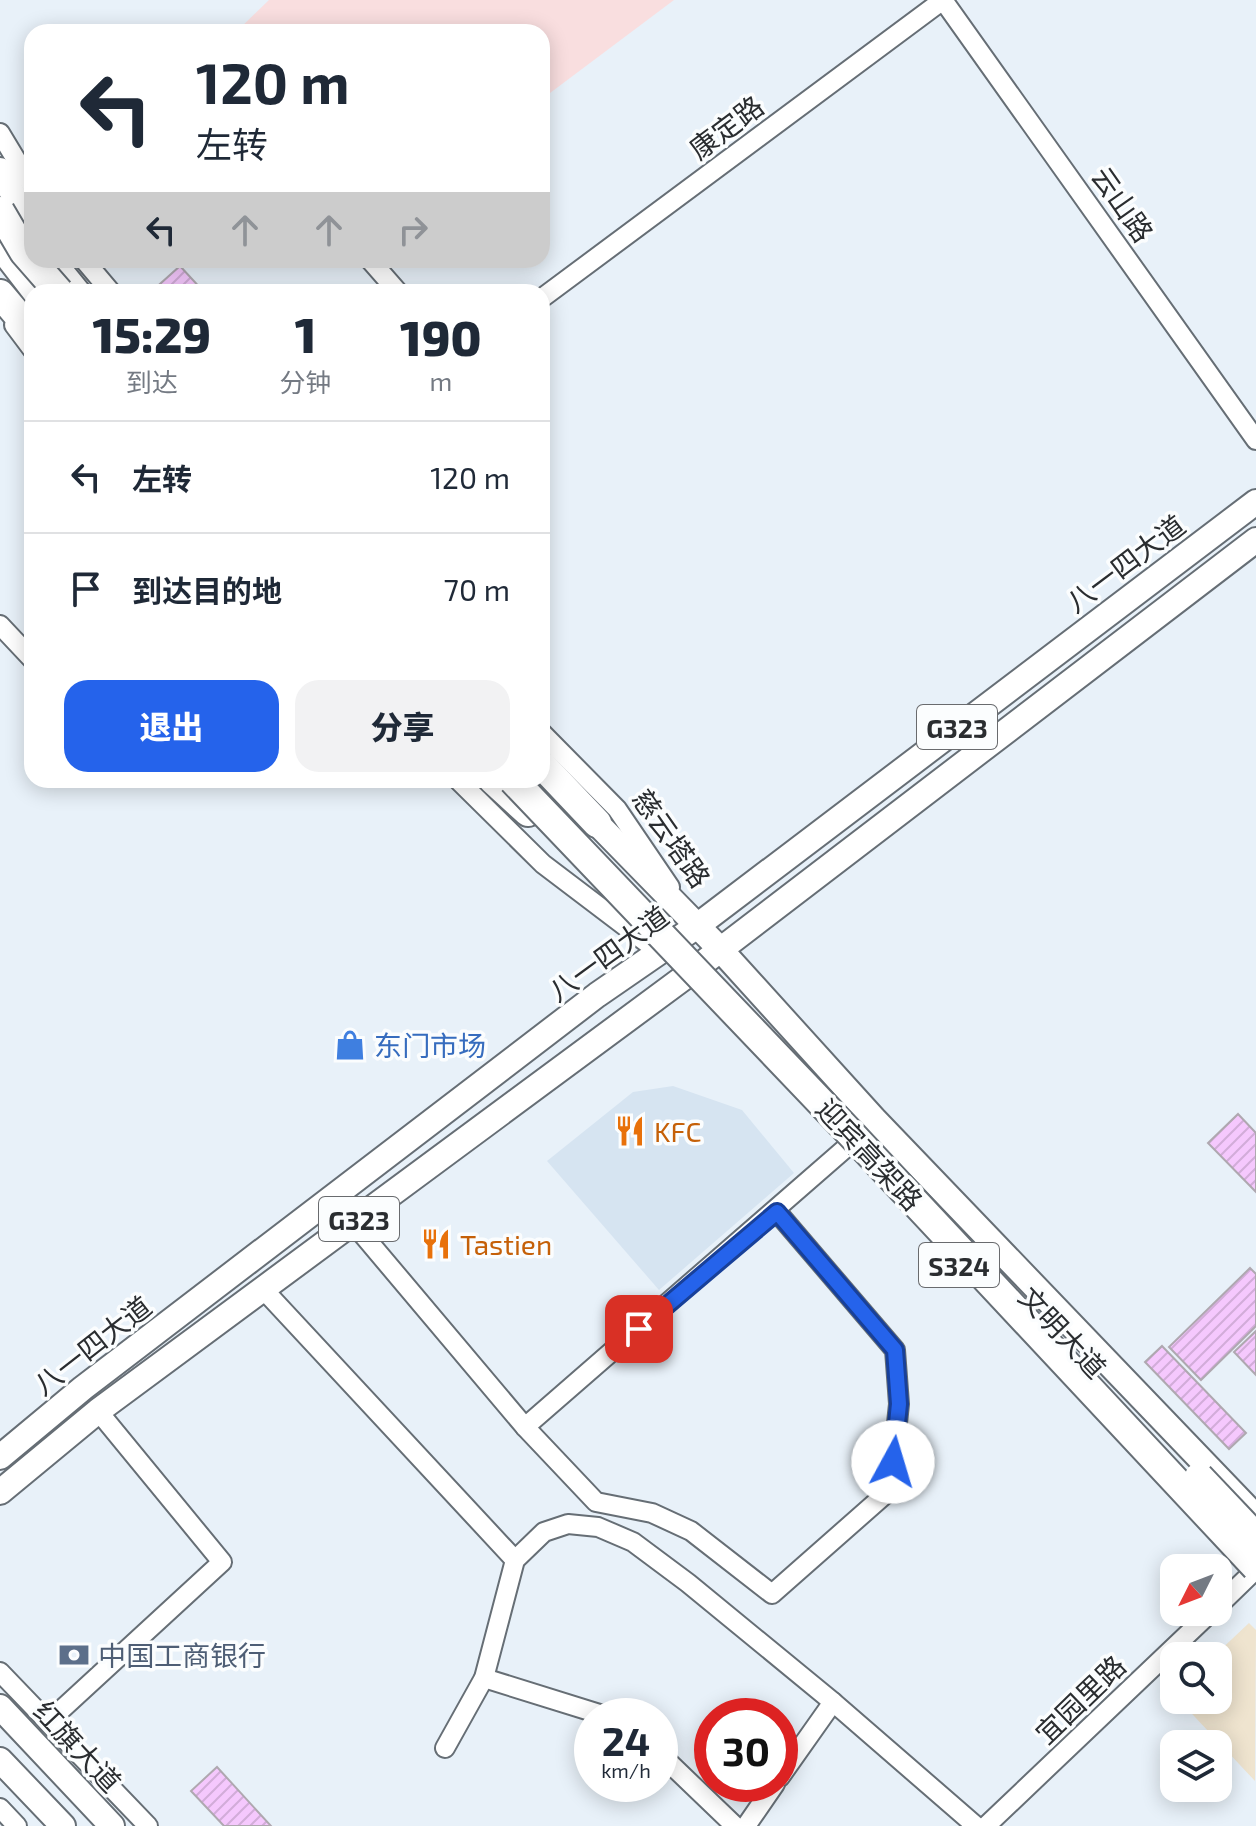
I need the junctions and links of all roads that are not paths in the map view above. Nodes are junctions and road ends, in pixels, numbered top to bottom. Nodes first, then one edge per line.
1 (943, 0) edge
2 (0, 133) edge
3 (0, 170) edge
4 (24, 173) edge
5 (17, 210) edge
6 (0, 230) edge
7 (0, 244) edge
8 (24, 252) edge
9 (377, 268) edge
10 (67, 276) edge
11 (0, 279) edge
12 (31, 284) edge
13 (89, 284) edge
14 (391, 284) edge
15 (550, 292) edge
16 (0, 294) edge
17 (0, 307) edge
18 (24, 308) edge
19 (24, 322) edge
20 (24, 338) edge
21 (1256, 440) edge
22 (1256, 502) edge
23 (1256, 540) edge
24 (0, 625) edge
25 (24, 650) edge
26 (550, 741) edge
27 (550, 775) edge
28 (466, 788) edge
29 (503, 788) edge
30 (521, 788) edge
31 (547, 788) edge
32 (597, 823) joint
33 (565, 846) joint
34 (697, 926) junction
35 (719, 948) junction
36 (659, 952) junction
37 (686, 976) junction
38 (848, 1146) junction
39 (777, 1212) junction
40 (353, 1223) junction
41 (263, 1289) junction
42 (98, 1411) junction
43 (525, 1427) junction
44 (0, 1457) edge
45 (0, 1492) edge
46 (1256, 1520) edge
47 (515, 1560) junction
48 (1254, 1574) edge
49 (1232, 1594) edge
50 (1196, 1626) edge
51 (0, 1672) edge
52 (484, 1678) junction
53 (833, 1702) junction
54 (574, 1706) edge
55 (0, 1707) edge
56 (48, 1722) junction
57 (445, 1748) dead end
58 (798, 1752) edge
59 (0, 1760) edge
60 (678, 1771) edge
61 (763, 1802) edge
62 (0, 1808) edge
63 (17, 1826) edge
64 (63, 1826) edge
65 (112, 1826) edge
66 (148, 1826) edge
67 (735, 1826) edge
68 (746, 1826) edge
69 (976, 1826) edge
70 (986, 1826) edge

1 - 15 street, 康定路
1 - 21 street, 云山路
2 - 4 street
3 - 5 main road
5 - 6 street
5 - 8 highway, bridge
7 - 12 highway
9 - 14 street
10 - 13 street
11 - 18 main road
16 - 19 highway
17 - 20 street
22 - 34 main road, 八一四大道 / G323
23 - 35 main road, 八一四大道 / G323
24 - 25 street
26 - 34 street, 慈云塔路
27 - 32 highway
28 - 36 street
29 - 33 highway
30 - 48 highway, 迎宾高架路, bridge
31 - 46 highway, 迎宾高架路, bridge
32 - 34 main road, 慈云塔路
33 - 36 main road
34 - 35 main road, 文明大道 / S324
34 - 36 main road, 八一四大道 / G323
35 - 37 main road, 八一四大道 / G323
35 - 46 main road, 文明大道 / S324
36 - 37 main road, 文明大道 / S324
36 - 44 main road, 八一四大道 / G323
37 - 38 main road, 文明大道 / S324
37 - 40 main road, 八一四大道 / G323
38 - 39 street
38 - 48 main road, 文明大道 / S324
39 - 43 street
39 - 43 street
40 - 41 main road, 八一四大道 / G323
40 - 43 street
41 - 42 main road, 八一四大道 / G323
41 - 47 street
42 - 45 main road, 八一四大道 / G323
42 - 56 street
47 - 52 street
47 - 53 street
48 - 49 street
50 - 70 street, 宜园里路
51 - 56 street
52 - 54 street
52 - 57 street
53 - 58 street
53 - 69 street
55 - 65 main road, 红旗大道
56 - 66 street
59 - 64 main road
60 - 67 street
61 - 68 street
62 - 63 street

